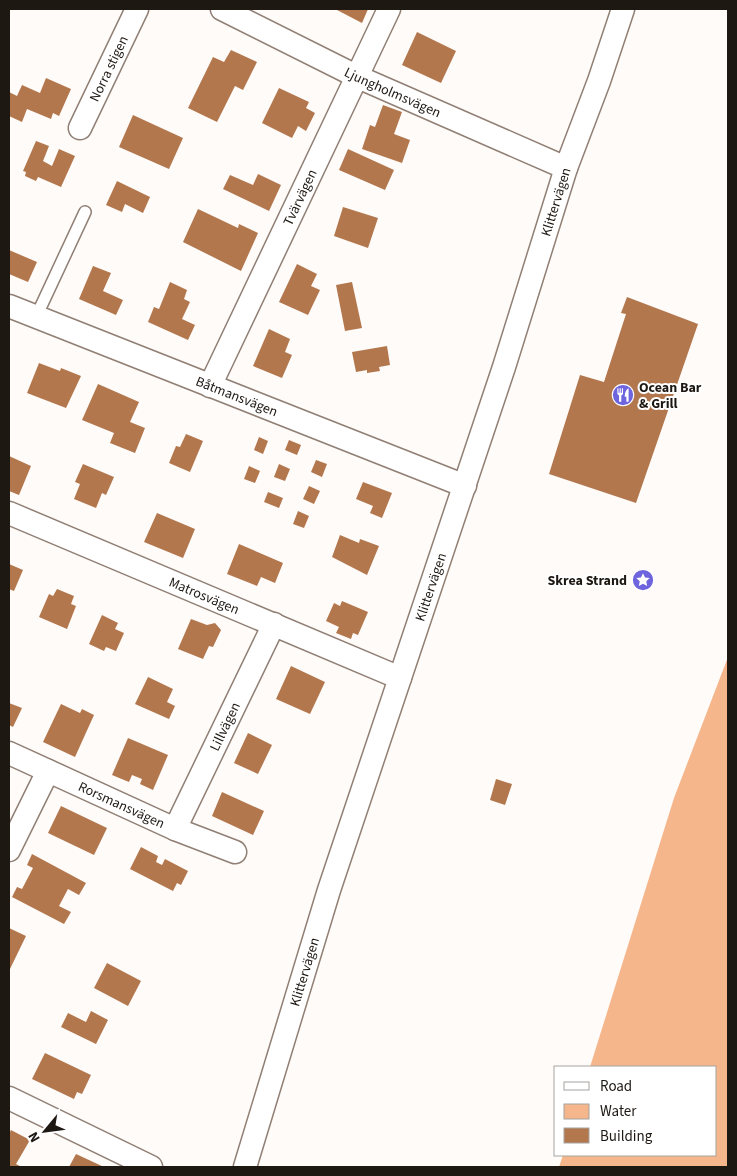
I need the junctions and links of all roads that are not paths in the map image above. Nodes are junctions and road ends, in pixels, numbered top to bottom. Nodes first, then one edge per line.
1 (137, 9) edge
2 (222, 9) edge
3 (389, 9) edge
4 (623, 9) edge
5 (358, 77) junction
6 (80, 128) dead end
7 (566, 168) junction
8 (85, 212) dead end
9 (9, 306) edge
10 (36, 316) junction
11 (210, 386) junction
12 (465, 486) junction
13 (9, 513) edge
14 (274, 624) junction
15 (400, 678) junction
16 (9, 753) edge
17 (48, 771) junction
18 (175, 829) junction
19 (9, 850) edge
20 (235, 852) dead end
21 (9, 1098) edge
22 (151, 1167) edge
23 (245, 1167) edge

1 - 6 street, Norra stigen
2 - 5 street, Ljungholmsvägen
3 - 5 street, Tvärvägen
4 - 7 street, Klittervägen
5 - 7 street, Ljungholmsvägen
5 - 11 street, Tvärvägen
7 - 12 street, Klittervägen
8 - 10 lane
9 - 10 street, Båtmansvägen
10 - 11 street, Båtmansvägen
11 - 12 street, Båtmansvägen
12 - 15 street, Klittervägen
13 - 14 street, Matrosvägen
14 - 15 street, Matrosvägen
14 - 18 street, Lillvägen
15 - 23 street, Klittervägen
16 - 17 street, Rorsmansvägen
17 - 18 street, Rorsmansvägen
17 - 19 street
18 - 20 street, Rorsmansvägen
21 - 22 street

